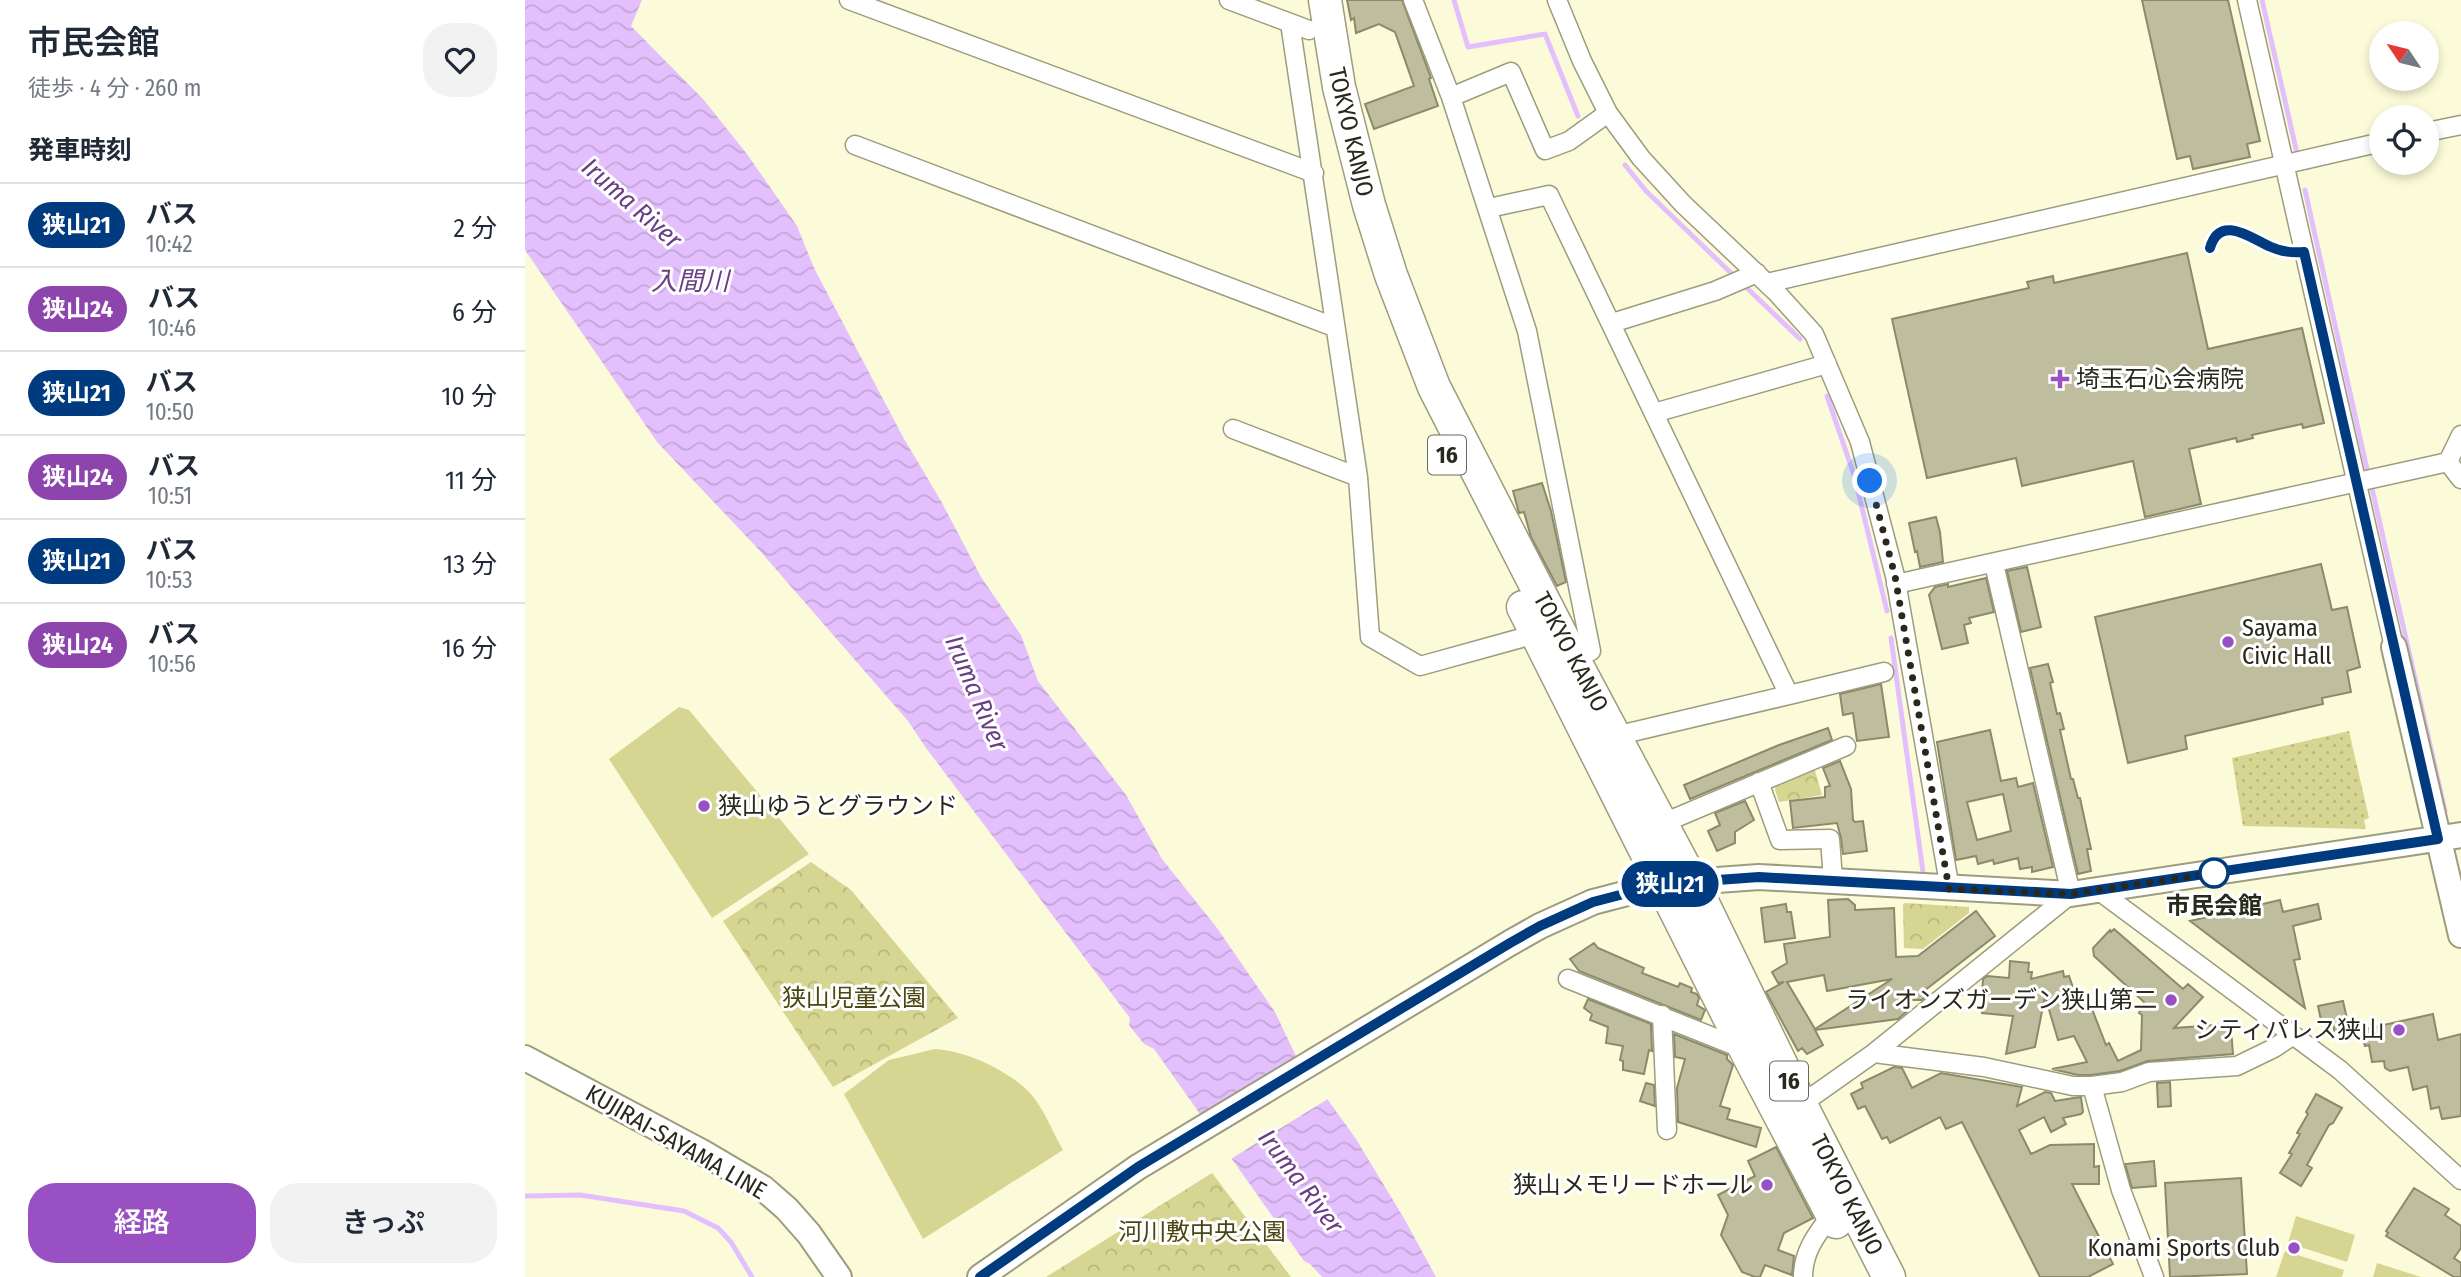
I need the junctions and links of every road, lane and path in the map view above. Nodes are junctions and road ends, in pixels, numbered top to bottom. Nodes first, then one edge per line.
1 (849, 0) edge
2 (1229, 0) edge
3 (1325, 0) edge
4 (1413, 0) edge
5 (1557, 0) edge
6 (2247, 0) edge
7 (1301, 17) edge
8 (1451, 97) junction
9 (1608, 113) junction
10 (2461, 125) edge
11 (2439, 130) edge
12 (855, 145) dead end
13 (2369, 145) edge
14 (2284, 164) junction
15 (1314, 173) junction
16 (1489, 208) junction
17 (1762, 278) junction
18 (1612, 323) junction
19 (1334, 327) junction
20 (1827, 364) junction
21 (1654, 414) junction
22 (1233, 429) dead end
23 (2461, 435) edge
24 (2448, 462) junction
25 (1358, 477) junction
26 (2461, 479) edge
27 (2357, 481) junction
28 (1994, 564) junction
29 (1896, 584) junction
30 (1536, 634) junction
31 (2394, 647) joint
32 (1573, 658) junction
33 (1884, 672) dead end
34 (1789, 695) junction
35 (1615, 736) junction
36 (1846, 746) dead end
37 (1759, 782) junction
38 (1661, 824) junction
39 (2450, 837) edge
40 (1833, 880) junction
41 (1677, 883) junction
42 (1949, 889) junction
43 (2098, 890) junction
44 (2071, 894) junction
45 (2461, 935) edge
46 (1568, 979) dead end
47 (1662, 1015) junction
48 (2292, 1036) junction
49 (1746, 1051) junction
50 (1874, 1053) junction
51 (525, 1058) edge
52 (2092, 1086) junction
53 (1792, 1112) junction
54 (1667, 1130) dead end
55 (2461, 1180) edge
56 (1832, 1214) junction
57 (839, 1277) edge
58 (980, 1277) edge
59 (1803, 1277) edge
60 (1865, 1277) edge
61 (1889, 1277) edge
62 (2154, 1277) edge

1 - 15 street
2 - 7 street
3 - 32 highway, TOKYO KANJO / 16
4 - 8 street
5 - 9 street
6 - 14 street
7 - 15 street
7 - 30 highway, TOKYO KANJO / 16
8 - 9 street
8 - 16 street
9 - 17 street
10 - 11 street
12 - 19 street
13 - 14 street
14 - 17 street
14 - 27 street
15 - 19 street
16 - 18 street
16 - 32 street
17 - 18 street
17 - 20 street
18 - 21 street
19 - 25 street
20 - 21 street
20 - 29 street
21 - 34 street
22 - 25 street
23 - 24 street
24 - 26 street
24 - 27 street
25 - 30 street
27 - 28 street
27 - 31 street
28 - 29 street
28 - 44 street
29 - 42 street
30 - 41 highway, TOKYO KANJO / 16
31 - 39 main road
32 - 35 highway, TOKYO KANJO / 16
33 - 34 street
34 - 35 street
35 - 38 highway, TOKYO KANJO / 16
36 - 37 street
37 - 38 street
37 - 40 street
38 - 41 highway, TOKYO KANJO / 16
39 - 43 main road
39 - 45 main road
40 - 41 main road
40 - 42 main road
41 - 49 highway, TOKYO KANJO / 16
41 - 53 highway, TOKYO KANJO / 16
41 - 58 main road
42 - 44 main road
43 - 44 main road
43 - 48 street
44 - 50 street
46 - 47 street
47 - 49 street
47 - 54 street
48 - 52 street
48 - 55 street
49 - 53 highway, TOKYO KANJO / 16
50 - 52 street
50 - 53 street
51 - 57 main road, KUJIRAI-SAYAMA LINE
52 - 62 street
53 - 56 highway, TOKYO KANJO / 16
53 - 61 highway, TOKYO KANJO / 16
56 - 59 street
56 - 60 highway, TOKYO KANJO / 16

